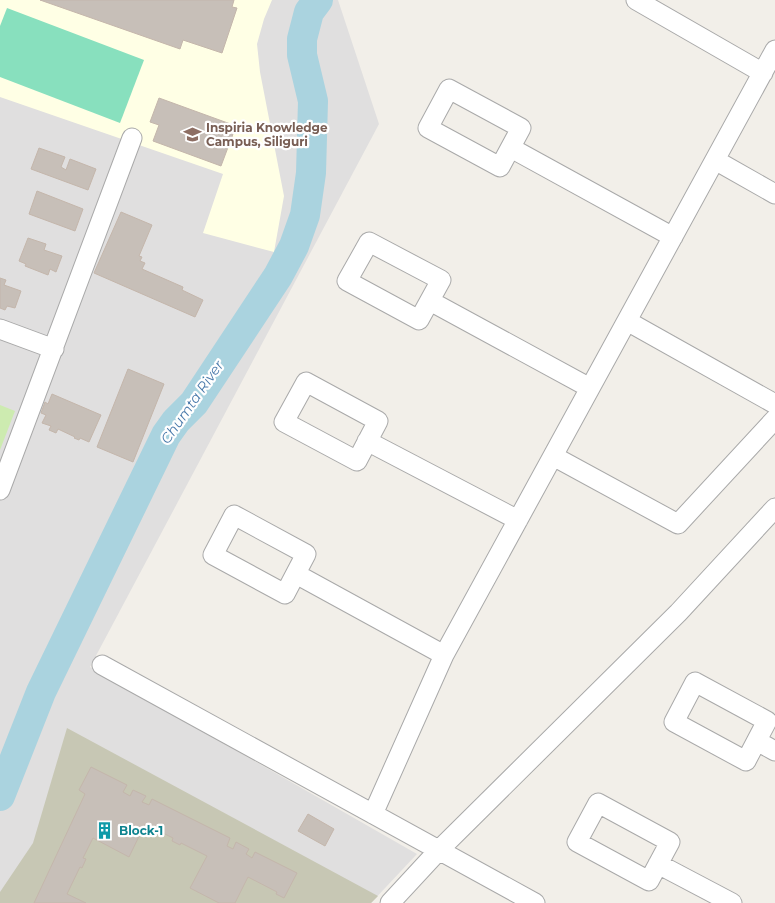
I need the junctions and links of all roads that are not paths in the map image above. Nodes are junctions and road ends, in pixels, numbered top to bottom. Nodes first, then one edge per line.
1 (636, 0) edge
2 (775, 50) edge
3 (763, 73) junction
4 (132, 138) dead end
5 (511, 148) junction
6 (715, 160) junction
7 (775, 194) edge
8 (673, 237) junction
9 (430, 301) junction
10 (627, 321) junction
11 (0, 329) edge
12 (54, 350) junction
13 (590, 388) junction
14 (775, 404) edge
15 (775, 419) edge
16 (367, 440) junction
17 (553, 456) junction
18 (0, 490) edge
19 (775, 508) edge
20 (518, 520) junction
21 (296, 574) junction
22 (444, 655) junction
23 (102, 665) dead end
24 (757, 741) junction
25 (775, 751) edge
26 (374, 814) junction
27 (439, 850) junction
28 (658, 864) junction
29 (390, 903) edge
30 (535, 903) edge
31 (732, 903) edge

1 - 3 street
2 - 3 street
3 - 6 street
4 - 12 street
5 - 5 street
5 - 8 street
6 - 7 street
6 - 8 street
8 - 10 street
9 - 9 street
9 - 13 street
10 - 13 street
10 - 14 street
11 - 12 street
12 - 18 street
13 - 17 street
15 - 17 street
16 - 16 street
16 - 20 street
17 - 20 street
19 - 27 street
20 - 22 street
21 - 21 street
21 - 22 street
22 - 26 street
23 - 26 street
24 - 24 street
24 - 25 street
26 - 27 street
27 - 29 street
27 - 30 street
28 - 28 street
28 - 31 street

